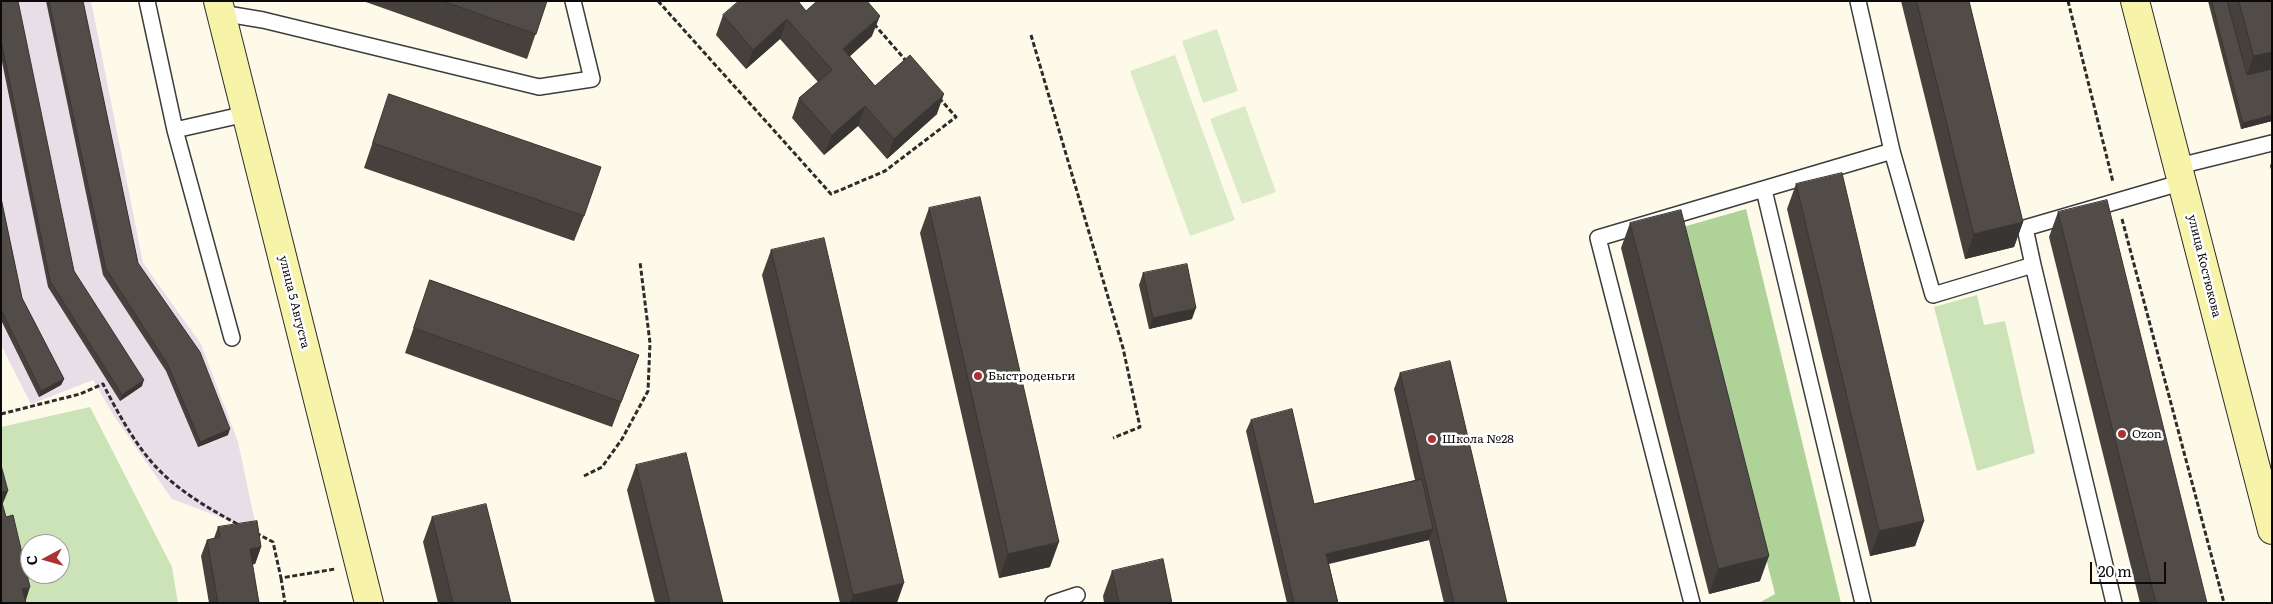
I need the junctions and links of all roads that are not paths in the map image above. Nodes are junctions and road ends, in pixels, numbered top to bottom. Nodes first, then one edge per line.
1 (147, 1) edge
2 (573, 1) edge
3 (1858, 1) edge
4 (2135, 1) edge
5 (220, 7) edge
6 (246, 114) junction
7 (175, 130) junction
8 (2272, 143) edge
9 (1892, 150) junction
10 (2181, 174) junction
11 (1764, 190) junction
12 (2033, 265) junction
13 (232, 338) dead end
14 (2272, 530) edge
15 (1077, 595) dead end
16 (369, 603) edge
17 (1053, 603) edge
18 (1692, 603) edge
19 (1864, 603) edge
20 (2114, 603) edge

1 - 7 lane
2 - 5 lane
3 - 9 lane
4 - 10 street, улица Костюкова
5 - 6 street, улица 5 Августа
6 - 7 lane
6 - 16 street, улица 5 Августа
7 - 13 lane
8 - 10 lane
9 - 11 lane
9 - 12 lane
10 - 12 lane
10 - 14 street, улица Костюкова
11 - 18 lane
11 - 19 lane
12 - 20 lane
15 - 17 lane

